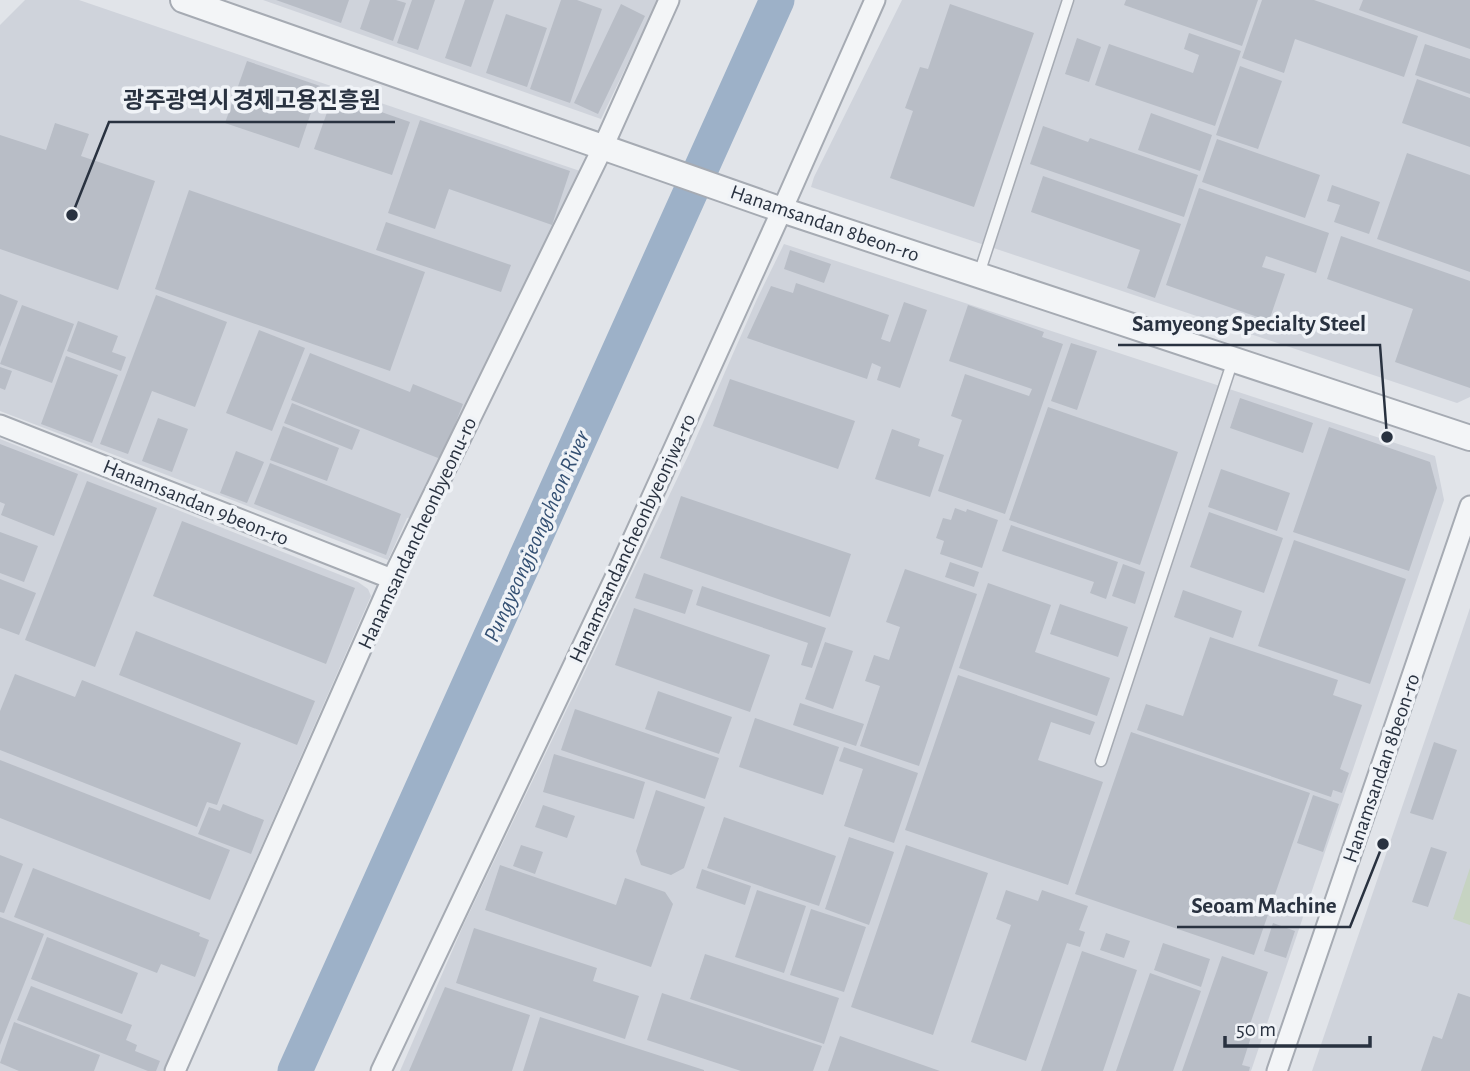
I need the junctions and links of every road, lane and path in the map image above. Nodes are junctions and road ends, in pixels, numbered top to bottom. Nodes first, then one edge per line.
1 (183, 0) edge
2 (669, 0) edge
3 (874, 0) edge
4 (1068, 0) edge
5 (610, 150) junction
6 (775, 207) junction
7 (979, 275) junction
8 (1233, 359) junction
9 (0, 425) edge
10 (1470, 438) edge
11 (1470, 506) edge
12 (392, 579) junction
13 (1101, 761) dead end
14 (175, 1071) edge
15 (381, 1071) edge
16 (1278, 1071) edge

1 - 5 street, Hanamsandan 8beon-ro
2 - 5 street, Hanamsandancheonbyeonu-ro
3 - 6 street, Hanamsandancheonbyeonjwa-ro
4 - 7 lane
5 - 6 street, Hanamsandan 8beon-ro
5 - 12 street, Hanamsandancheonbyeonu-ro
6 - 7 street, Hanamsandan 8beon-ro
6 - 15 street, Hanamsandancheonbyeonjwa-ro
7 - 8 street, Hanamsandan 8beon-ro
8 - 10 street, Hanamsandan 8beon-ro
8 - 13 lane
9 - 12 street, Hanamsandan 9beon-ro
11 - 16 street, Hanamsandan 8beon-ro
12 - 14 street, Hanamsandancheonbyeonu-ro

